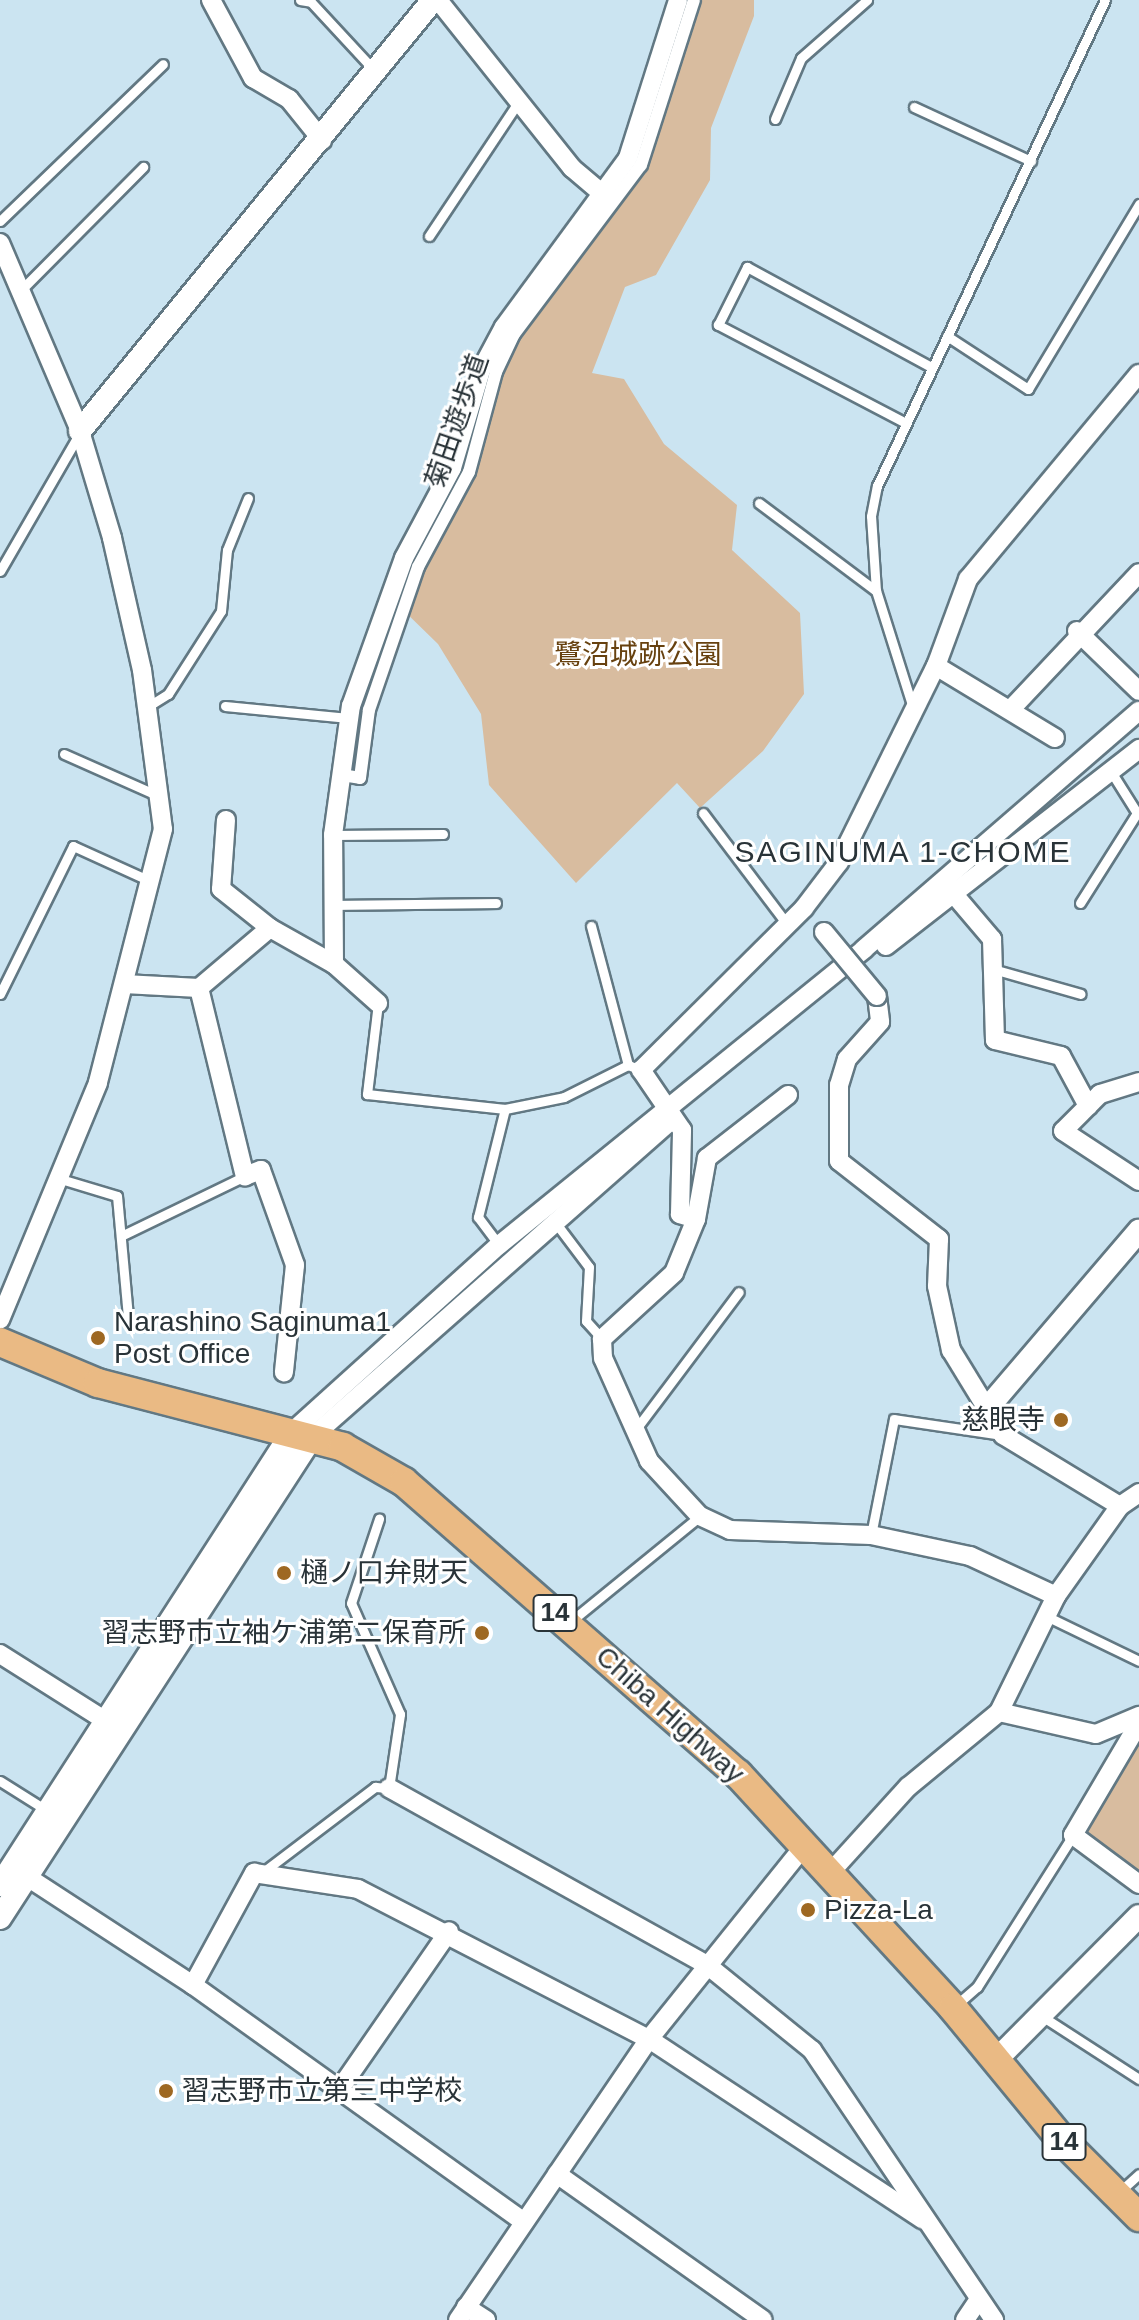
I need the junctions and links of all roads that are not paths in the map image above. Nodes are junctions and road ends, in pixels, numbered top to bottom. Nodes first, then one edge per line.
1 (211, 0) edge
2 (300, 0) edge
3 (436, 0) edge
4 (678, 0) edge
5 (694, 0) edge
6 (867, 0) edge
7 (1105, 0) edge
8 (163, 64) dead end
9 (376, 72) junction
10 (519, 101) junction
11 (914, 107) dead end
12 (775, 119) dead end
13 (322, 140) junction
14 (1031, 161) junction
15 (143, 167) dead end
16 (604, 195) junction
17 (1138, 207) edge
18 (0, 221) edge
19 (429, 236) dead end
20 (0, 243) edge
21 (20, 291) junction
22 (947, 336) junction
23 (931, 367) junction
24 (1139, 374) edge
25 (902, 421) junction
26 (80, 431) junction
27 (248, 498) dead end
28 (759, 503) dead end
29 (0, 571) edge
30 (1139, 573) edge
31 (876, 591) junction
32 (1077, 631) junction
33 (936, 666) junction
34 (1139, 691) edge
35 (225, 706) dead end
36 (147, 707) junction
37 (913, 708) junction
38 (1012, 708) junction
39 (1139, 711) edge
40 (348, 718) junction
41 (1055, 738) dead end
42 (1139, 749) edge
43 (64, 754) dead end
44 (1110, 770) junction
45 (342, 775) junction
46 (159, 796) junction
47 (703, 813) dead end
48 (226, 820) dead end
49 (443, 834) dead end
50 (333, 835) junction
51 (153, 883) junction
52 (952, 892) junction
53 (496, 903) dead end
54 (1080, 903) dead end
55 (333, 905) junction
56 (804, 908) junction
57 (787, 924) junction
58 (591, 926) dead end
59 (270, 928) junction
60 (334, 964) junction
61 (993, 969) junction
62 (124, 984) junction
63 (199, 988) junction
64 (0, 994) edge
65 (1081, 994) dead end
66 (378, 1003) joint
67 (634, 1067) junction
68 (1139, 1082) edge
69 (788, 1095) dead end
70 (1088, 1106) junction
71 (505, 1109) junction
72 (671, 1113) junction
73 (245, 1176) junction
74 (64, 1180) junction
75 (1139, 1181) edge
76 (696, 1219) junction
77 (558, 1226) junction
78 (1139, 1231) edge
79 (123, 1235) junction
80 (499, 1245) junction
81 (739, 1292) dead end
82 (128, 1318) dead end
83 (0, 1320) edge
84 (602, 1339) junction
85 (0, 1342) edge
86 (284, 1372) dead end
87 (985, 1411) junction
88 (634, 1432) junction
89 (302, 1434) junction
90 (1003, 1435) junction
91 (1139, 1493) edge
92 (1120, 1506) junction
93 (700, 1516) junction
94 (379, 1519) dead end
95 (871, 1535) junction
96 (1056, 1596) junction
97 (1046, 1616) junction
98 (568, 1624) junction
99 (0, 1654) edge
100 (1139, 1661) edge
101 (999, 1712) junction
102 (1139, 1716) edge
103 (1139, 1723) edge
104 (115, 1727) junction
105 (0, 1781) edge
106 (389, 1788) junction
107 (49, 1811) junction
108 (1073, 1835) junction
109 (804, 1846) junction
110 (263, 1872) junction
111 (829, 1874) junction
112 (13, 1876) edge
113 (1139, 1884) edge
114 (1139, 1916) edge
115 (0, 1918) edge
116 (449, 1931) junction
117 (707, 1965) junction
118 (193, 1985) junction
119 (953, 2008) junction
120 (1040, 2015) junction
121 (649, 2039) junction
122 (995, 2061) junction
123 (1139, 2079) edge
124 (339, 2090) junction
125 (557, 2174) junction
126 (1139, 2174) edge
127 (1115, 2195) junction
128 (1139, 2217) edge
129 (923, 2220) junction
130 (524, 2222) junction
131 (977, 2302) junction
132 (462, 2314) edge
133 (486, 2320) edge
134 (763, 2320) edge
135 (965, 2320) edge
136 (994, 2320) edge

1 - 13 street
2 - 9 lane
3 - 9 street
3 - 10 street
4 - 16 street
5 - 45 street, 菊田遊歩道
6 - 12 lane
7 - 14 lane
8 - 18 lane
9 - 13 street
10 - 16 street
10 - 19 lane
11 - 14 lane
13 - 26 street
14 - 22 lane
15 - 21 lane
16 - 40 street
17 - 22 lane
20 - 21 street
21 - 26 street
22 - 23 lane
23 - 25 lane
23 - 25 lane
24 - 33 street
25 - 31 lane
26 - 29 lane
26 - 36 street
27 - 36 lane
28 - 31 lane
30 - 32 street
31 - 37 lane
32 - 34 street
32 - 38 street
33 - 37 street
33 - 38 street
35 - 40 lane
36 - 46 street
37 - 56 street
38 - 41 street
39 - 72 street
40 - 45 street
42 - 44 street
43 - 46 lane
44 - 52 street
44 - 54 lane
45 - 50 street
46 - 51 street
47 - 57 lane
48 - 59 street
49 - 50 lane
50 - 55 street
51 - 62 street
51 - 64 lane
52 - 61 street
52 - 72 street
53 - 55 lane
55 - 60 street
56 - 57 street
56 - 87 street, bridge
57 - 67 street
58 - 67 lane
59 - 60 street
59 - 63 street
60 - 66 street
61 - 65 lane
61 - 70 street
62 - 63 street
62 - 74 street
63 - 73 street
66 - 71 lane
67 - 71 lane
67 - 72 street
68 - 70 street
69 - 76 street
70 - 75 street
71 - 80 lane
72 - 76 street
72 - 77 street
72 - 80 street
73 - 79 lane
73 - 86 street
74 - 79 lane
74 - 83 street
76 - 84 street
77 - 84 lane
77 - 89 street
78 - 87 street
79 - 82 lane
80 - 89 street
81 - 88 lane
84 - 88 street
85 - 89 highway, Chiba Highway / 14
87 - 90 street
88 - 93 street
89 - 98 highway, Chiba Highway / 14
89 - 104 street
90 - 92 street
90 - 95 lane
91 - 92 street
92 - 96 street
93 - 95 street
93 - 98 lane
94 - 106 lane
95 - 96 street
96 - 97 street
97 - 100 lane
97 - 101 street
98 - 109 highway, Chiba Highway / 14
99 - 104 street
101 - 102 street
101 - 111 street
103 - 108 street
104 - 107 street
104 - 112 street
105 - 107 lane
106 - 110 lane
106 - 117 street
107 - 112 street
108 - 113 street
108 - 119 lane
109 - 111 highway, Chiba Highway / 14
109 - 117 street
110 - 116 street
110 - 118 street
111 - 119 highway, Chiba Highway / 14
112 - 115 street
112 - 118 street
114 - 120 street
116 - 121 street
116 - 124 street
117 - 121 street
117 - 129 street
118 - 124 street
119 - 122 highway, Chiba Highway / 14
120 - 122 street
120 - 123 lane
121 - 125 street
121 - 129 street
122 - 127 highway, Chiba Highway / 14
124 - 130 street
125 - 130 street
125 - 134 street
126 - 127 lane
127 - 128 highway, Chiba Highway / 14
129 - 131 street
130 - 132 street
131 - 135 street
131 - 136 street
132 - 133 street

